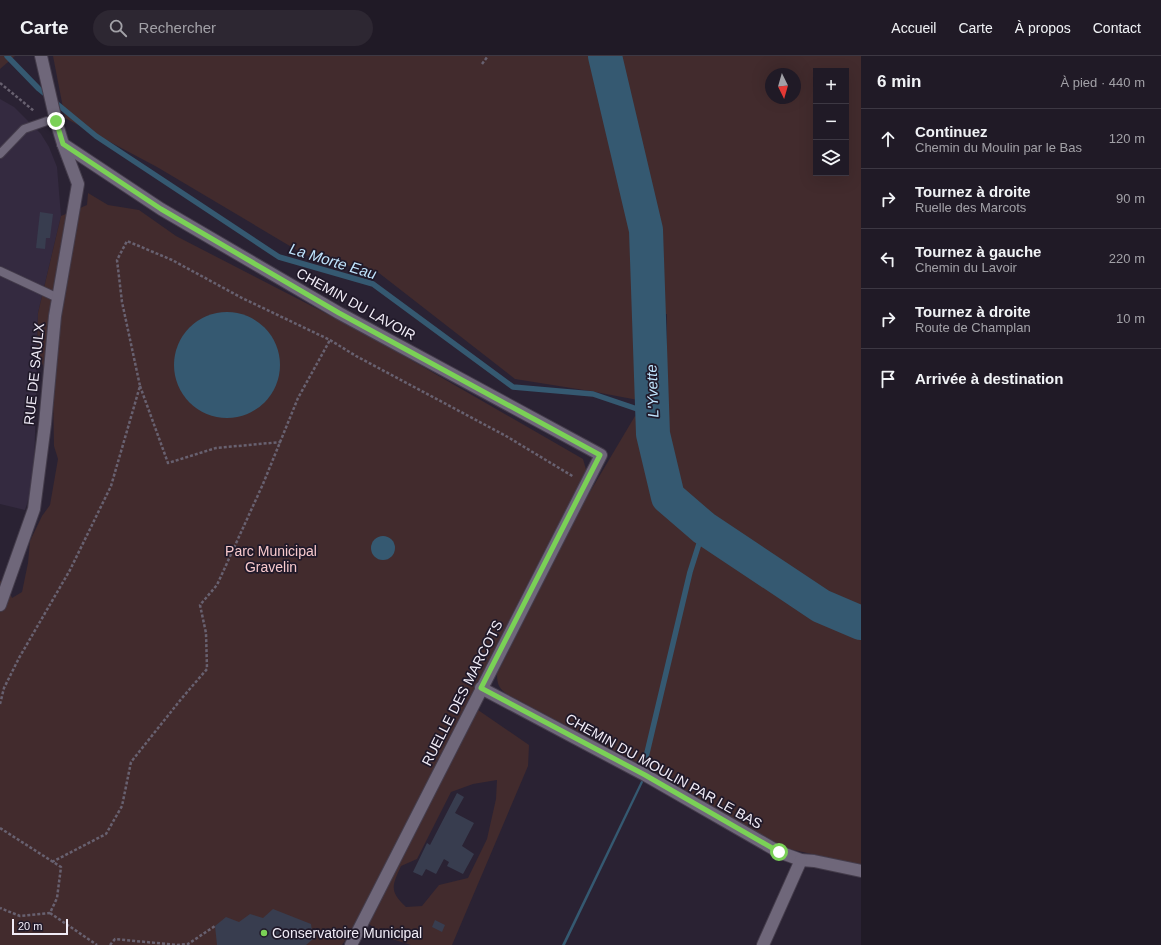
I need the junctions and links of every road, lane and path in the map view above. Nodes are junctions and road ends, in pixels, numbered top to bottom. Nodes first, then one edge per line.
1 (41, 56) edge
2 (488, 56) edge
3 (482, 64) dead end
4 (55, 119) junction
5 (63, 144) junction
6 (0, 154) edge
7 (0, 270) edge
8 (58, 298) junction
9 (330, 340) junction
10 (140, 386) junction
11 (281, 442) junction
12 (600, 455) joint
13 (585, 484) junction
14 (0, 605) edge
15 (481, 688) junction
16 (0, 704) edge
17 (0, 828) edge
18 (801, 860) junction
19 (52, 862) junction
20 (861, 871) edge
21 (0, 908) edge
22 (50, 913) junction
23 (215, 926) dead end
24 (97, 945) edge
25 (110, 945) edge
26 (351, 945) edge
27 (764, 945) edge

1 - 4 street, RUE DE SAULX
2 - 3 path
4 - 5 street, RUE DE SAULX
4 - 6 lane
5 - 8 street, RUE DE SAULX
5 - 12 street, CHEMIN DU LAVOIR
7 - 8 lane
8 - 14 street, RUE DE SAULX
9 - 10 path
9 - 11 path
9 - 13 path
10 - 11 path
10 - 16 path
11 - 19 path
12 - 13 street, RUELLE DES MARCOTS
13 - 15 street, RUELLE DES MARCOTS
15 - 18 street, CHEMIN DU MOULIN PAR LE BAS
15 - 26 street, RUELLE DES MARCOTS
17 - 19 path
18 - 20 street, CHEMIN DU MOULIN PAR LE BAS
18 - 27 street
19 - 22 path
21 - 22 path
22 - 24 path
23 - 25 path

